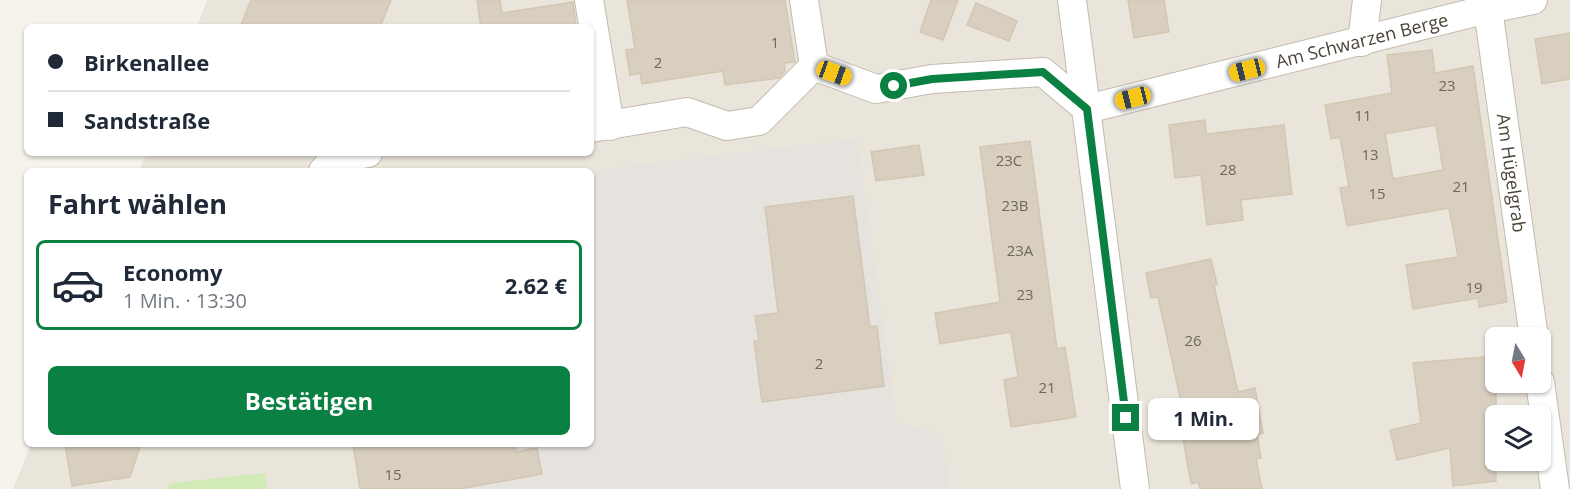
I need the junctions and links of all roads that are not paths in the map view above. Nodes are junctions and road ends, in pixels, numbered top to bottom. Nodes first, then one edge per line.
1 (589, 0) edge
2 (804, 0) edge
3 (1072, 0) edge
4 (1367, 0) edge
5 (1533, 0) edge
6 (1488, 9) junction
7 (591, 24) edge
8 (1362, 42) junction
9 (594, 58) edge
10 (814, 66) junction
11 (1087, 109) junction
12 (600, 127) edge
13 (350, 156) edge
14 (326, 168) edge
15 (1532, 327) edge
16 (1542, 393) edge
17 (1135, 489) edge
18 (1555, 489) edge

1 - 7 street
2 - 10 street
3 - 11 street
4 - 8 street
5 - 6 street, Am Schwarzen Berge
6 - 8 street, Am Schwarzen Berge
6 - 15 street, Am Hügelgrab
8 - 11 street, Am Schwarzen Berge
9 - 12 street
10 - 11 street
10 - 12 street
11 - 17 street
13 - 14 street
16 - 18 street

